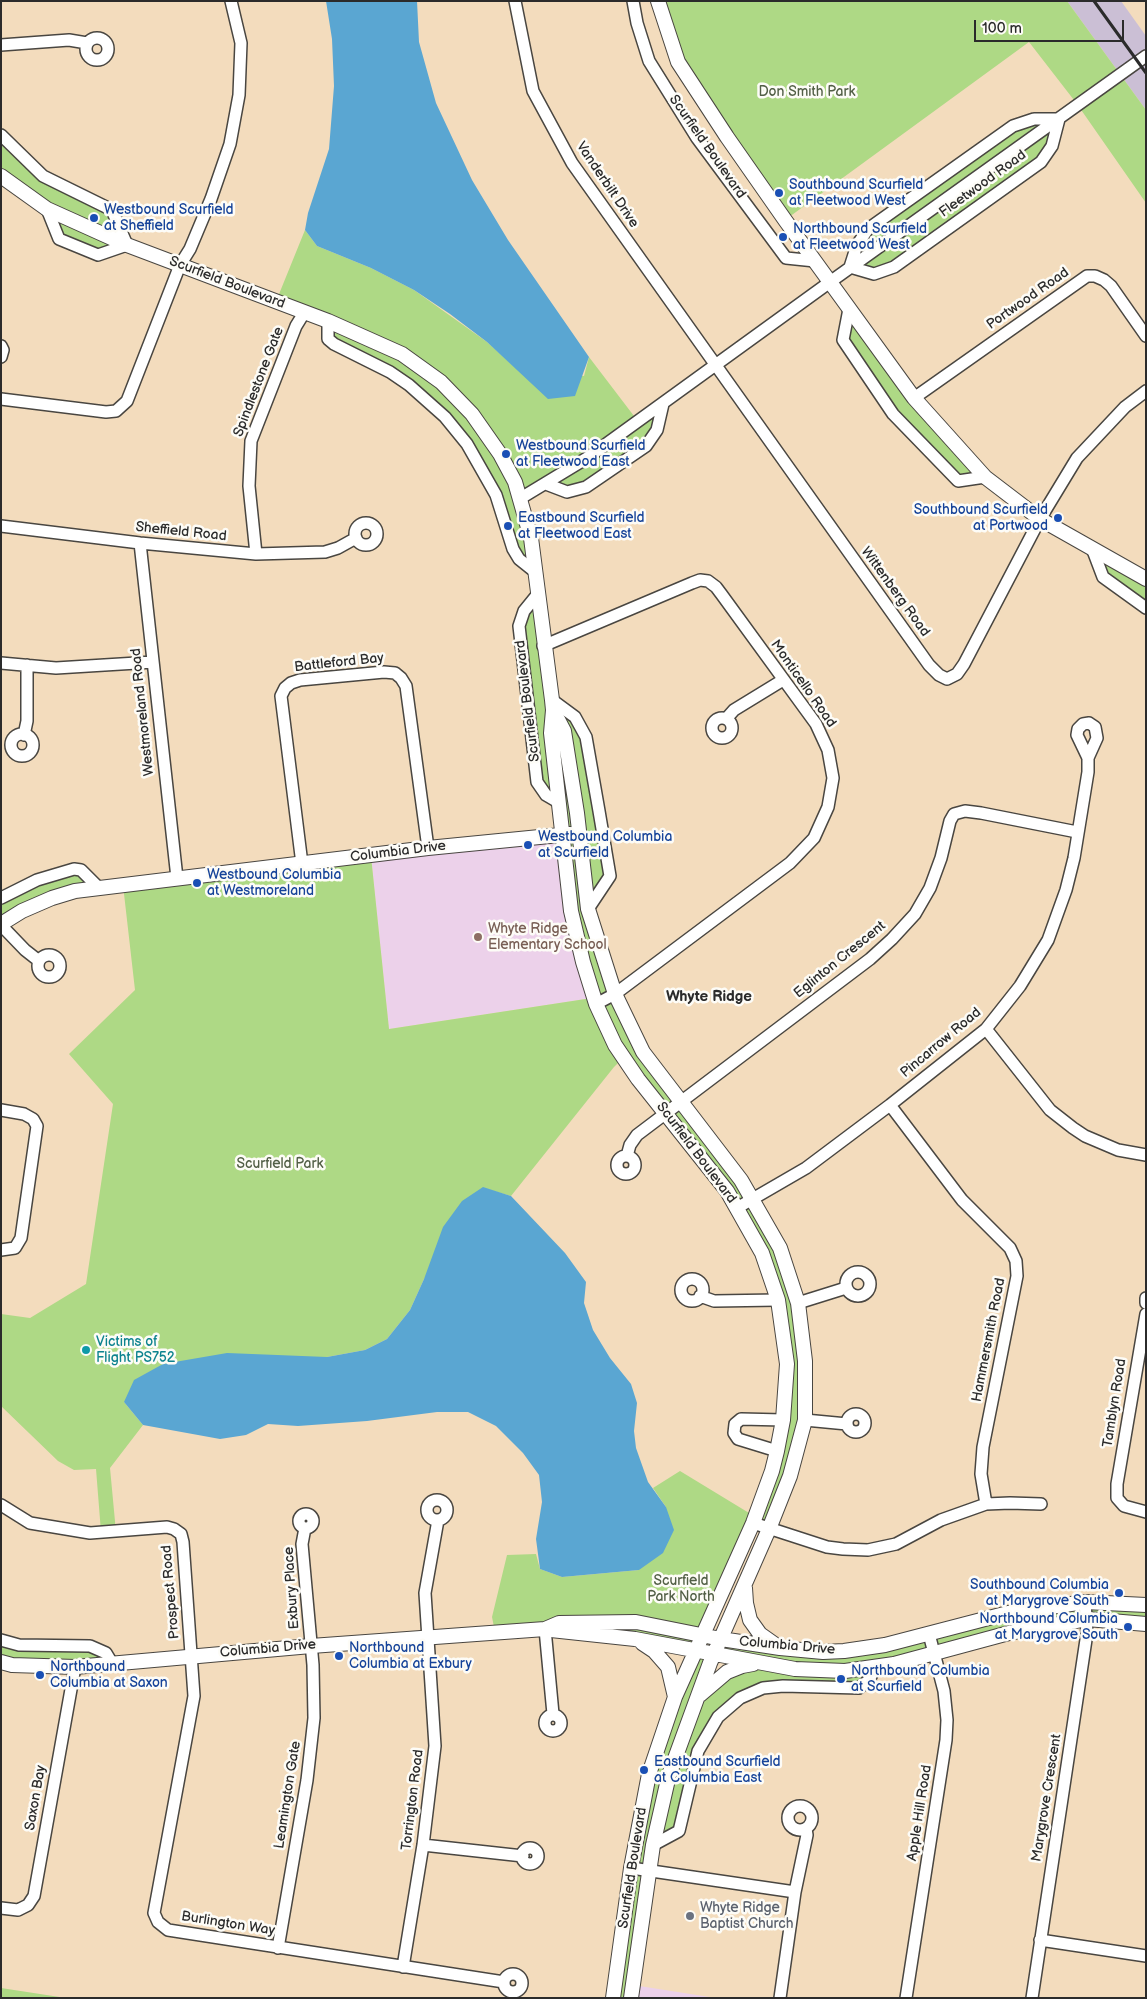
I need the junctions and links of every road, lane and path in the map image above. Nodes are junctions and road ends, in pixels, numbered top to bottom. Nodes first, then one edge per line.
1 (231, 1) edge
2 (515, 1) edge
3 (633, 1) edge
4 (658, 1) edge
5 (87, 44) dead end
6 (1, 45) edge
7 (1146, 56) edge
8 (1059, 119) junction
9 (1, 135) edge
10 (1, 176) edge
11 (47, 209) junction
12 (127, 245) junction
13 (815, 261) junction
14 (180, 265) junction
15 (850, 267) junction
16 (830, 282) junction
17 (849, 309) junction
18 (304, 312) junction
19 (328, 321) junction
20 (1146, 336) edge
21 (1, 346) edge
22 (1, 357) edge
23 (715, 366) junction
24 (1146, 391) edge
25 (914, 398) junction
26 (1, 399) edge
27 (663, 404) junction
28 (985, 477) junction
29 (546, 484) junction
30 (521, 498) junction
31 (1040, 520) junction
32 (1, 526) edge
33 (356, 538) dead end
34 (140, 543) junction
35 (1092, 548) junction
36 (256, 554) junction
37 (534, 571) junction
38 (1146, 579) edge
39 (537, 595) junction
40 (1146, 608) edge
41 (543, 646) junction
42 (153, 662) junction
43 (1, 663) edge
44 (27, 665) junction
45 (784, 680) junction
46 (552, 705) junction
47 (726, 719) dead end
48 (24, 735) dead end
49 (1088, 758) dead end
50 (558, 802) junction
51 (579, 832) junction
52 (1078, 832) junction
53 (561, 835) junction
54 (428, 848) junction
55 (302, 864) junction
56 (177, 878) junction
57 (98, 888) junction
58 (1, 898) edge
59 (588, 909) junction
60 (1, 924) edge
61 (39, 961) dead end
62 (614, 994) junction
63 (596, 1004) junction
64 (986, 1029) junction
65 (681, 1101) junction
66 (890, 1105) junction
67 (1, 1110) edge
68 (666, 1113) junction
69 (1146, 1155) edge
70 (627, 1156) dead end
71 (754, 1199) junction
72 (737, 1208) junction
73 (1, 1250) edge
74 (846, 1288) dead end
75 (700, 1296) dead end
76 (1146, 1298) edge
77 (778, 1300) junction
78 (798, 1303) junction
79 (1146, 1303) edge
80 (1146, 1314) edge
81 (1140, 1378) edge
82 (783, 1420) junction
83 (805, 1420) junction
84 (847, 1424) dead end
85 (778, 1451) junction
86 (986, 1504) junction
87 (1041, 1504) dead end
88 (1, 1505) edge
89 (1146, 1512) edge
90 (438, 1520) dead end
91 (753, 1523) junction
92 (305, 1528) dead end
93 (769, 1529) junction
94 (745, 1585) junction
95 (1085, 1602) junction
96 (1146, 1605) edge
97 (1087, 1619) junction
98 (1146, 1624) edge
99 (545, 1629) junction
100 (703, 1634) junction
101 (929, 1634) junction
102 (427, 1637) junction
103 (635, 1639) junction
104 (721, 1639) junction
105 (1, 1640) edge
106 (310, 1646) junction
107 (780, 1648) junction
108 (694, 1650) junction
109 (714, 1654) junction
110 (934, 1654) junction
111 (191, 1656) junction
112 (1, 1662) edge
113 (761, 1662) junction
114 (112, 1663) junction
115 (75, 1666) junction
116 (876, 1666) junction
117 (675, 1697) junction
118 (696, 1699) junction
119 (552, 1714) dead end
120 (806, 1829) dead end
121 (423, 1845) junction
122 (653, 1845) junction
123 (523, 1856) dead end
124 (631, 1868) junction
125 (649, 1871) junction
126 (795, 1892) junction
127 (1, 1908) edge
128 (1040, 1940) junction
129 (278, 1948) junction
130 (1146, 1956) edge
131 (403, 1967) junction
132 (504, 1982) dead end
133 (613, 1998) edge
134 (631, 1998) edge
135 (780, 1998) edge
136 (906, 1998) edge
137 (1032, 1998) edge

1 - 14 street
2 - 23 street, Vanderbilt Drive
3 - 13 street, Scurfield Boulevard
4 - 13 street, Scurfield Boulevard
5 - 6 street
7 - 8 street, Fleetwood Road
8 - 15 street, Fleetwood Road
8 - 15 street
8 - 15 street, Fleetwood Road
9 - 12 street
10 - 11 street, Scurfield Boulevard
11 - 12 street, Scurfield Boulevard
11 - 12 street
12 - 14 street, Scurfield Boulevard
13 - 16 street, Scurfield Boulevard
14 - 18 street, Scurfield Boulevard
14 - 26 street
15 - 16 street, Fleetwood Road
16 - 17 street, Scurfield Boulevard
16 - 23 street, Fleetwood Road
17 - 25 street, Scurfield Boulevard
17 - 28 street
18 - 19 street, Scurfield Boulevard
18 - 36 street, Spindlestone Gate
19 - 30 street, Scurfield Boulevard
19 - 37 street
20 - 25 street, Portwood Road
21 - 22 street
23 - 27 street, Fleetwood Road
23 - 31 street, Wittenberg Road
24 - 31 street
25 - 28 street, Scurfield Boulevard
27 - 29 street, Fleetwood Road
27 - 29 street
28 - 31 street, Scurfield Boulevard
29 - 30 street, Fleetwood Road
30 - 37 street, Scurfield Boulevard
31 - 35 street, Scurfield Boulevard
32 - 34 street, Sheffield Road
33 - 36 street, Sheffield Road
34 - 36 street, Sheffield Road
34 - 42 street, Westmoreland Road
35 - 38 street, Scurfield Boulevard
35 - 40 street
37 - 39 street, Scurfield Boulevard
39 - 41 street, Scurfield Boulevard
39 - 50 street, Scurfield Boulevard
41 - 45 street, Monticello Road
41 - 46 street, Scurfield Boulevard
42 - 44 street
42 - 56 street, Westmoreland Road
43 - 44 street
44 - 48 street
45 - 47 street
45 - 62 street, Monticello Road
46 - 50 street, Scurfield Boulevard
46 - 51 street, Scurfield Boulevard
46 - 59 street, Scurfield Boulevard
49 - 52 street, Pincarrow Road
50 - 53 street, Scurfield Boulevard
51 - 53 street, Columbia Drive
51 - 59 street, Scurfield Boulevard
52 - 64 street, Pincarrow Road
52 - 65 street, Eglinton Crescent
53 - 54 street, Columbia Drive
53 - 63 street, Scurfield Boulevard
54 - 55 street, Columbia Drive
54 - 55 street, Battleford Bay
55 - 56 street, Columbia Drive
56 - 57 street, Columbia Drive
57 - 58 street
57 - 60 street, Columbia Drive
59 - 62 street, Scurfield Boulevard
60 - 61 street
62 - 63 street, Monticello Road
62 - 65 street, Scurfield Boulevard
63 - 68 street, Scurfield Boulevard
64 - 66 street, Pincarrow Road
64 - 69 street
65 - 68 street, Eglinton Crescent
65 - 71 street, Scurfield Boulevard
66 - 71 street, Pincarrow Road
66 - 86 street, Hammersmith Road
67 - 73 street
68 - 70 street, Eglinton Crescent
68 - 72 street, Scurfield Boulevard
71 - 72 street, Pincarrow Road
71 - 78 street, Scurfield Boulevard
72 - 77 street, Scurfield Boulevard
74 - 78 street
75 - 77 street
76 - 79 street
77 - 82 street, Scurfield Boulevard
78 - 83 street, Scurfield Boulevard
80 - 81 street, Tamblyn Road
81 - 89 street, Tamblyn Road
82 - 85 street, Scurfield Boulevard
82 - 85 street
83 - 84 street
83 - 93 street, Scurfield Boulevard
85 - 91 street, Scurfield Boulevard
86 - 87 street
86 - 93 street
88 - 111 street, Prospect Road
90 - 102 street, Torrington Road
91 - 93 street
91 - 100 street, Scurfield Boulevard
92 - 106 street, Exbury Place
93 - 94 street, Scurfield Boulevard
94 - 104 street, Scurfield Boulevard
94 - 107 street
95 - 96 street, Columbia Drive
95 - 97 street, Marygrove Crescent
95 - 101 street, Columbia Drive
97 - 98 street, Columbia Drive
97 - 110 street, Columbia Drive
97 - 128 street, Marygrove Crescent
99 - 100 street, Columbia Drive
99 - 102 street, Columbia Drive
99 - 103 street, Columbia Drive
99 - 119 street
100 - 104 street, Columbia Drive
100 - 108 street, Scurfield Boulevard
101 - 107 street, Columbia Drive
101 - 110 street, Apple Hill Road
102 - 106 street, Columbia Drive
102 - 121 street, Torrington Road
103 - 108 street, Columbia Drive
103 - 117 street
104 - 107 street, Columbia Drive
104 - 109 street, Scurfield Boulevard
105 - 114 street
106 - 111 street, Columbia Drive
106 - 129 street, Leamington Gate
108 - 109 street, Columbia Drive
108 - 117 street, Scurfield Boulevard
109 - 113 street, Columbia Drive
109 - 118 street, Scurfield Boulevard
110 - 116 street, Columbia Drive
110 - 136 street, Apple Hill Road
111 - 114 street, Columbia Drive
111 - 129 street, Burlington Way
112 - 115 street, Columbia Drive
113 - 116 street, Columbia Drive
113 - 118 street
114 - 115 street, Columbia Drive
115 - 127 street, Saxon Bay
116 - 122 street, Scurfield Boulevard
117 - 124 street, Scurfield Boulevard
118 - 122 street, Scurfield Boulevard
120 - 126 street
121 - 123 street
121 - 131 street, Torrington Road
122 - 125 street, Scurfield Boulevard
124 - 125 street
124 - 133 street, Scurfield Boulevard
125 - 126 street
125 - 134 street, Scurfield Boulevard
126 - 135 street
128 - 130 street
128 - 137 street, Marygrove Crescent
129 - 131 street, Burlington Way
131 - 132 street, Burlington Way

